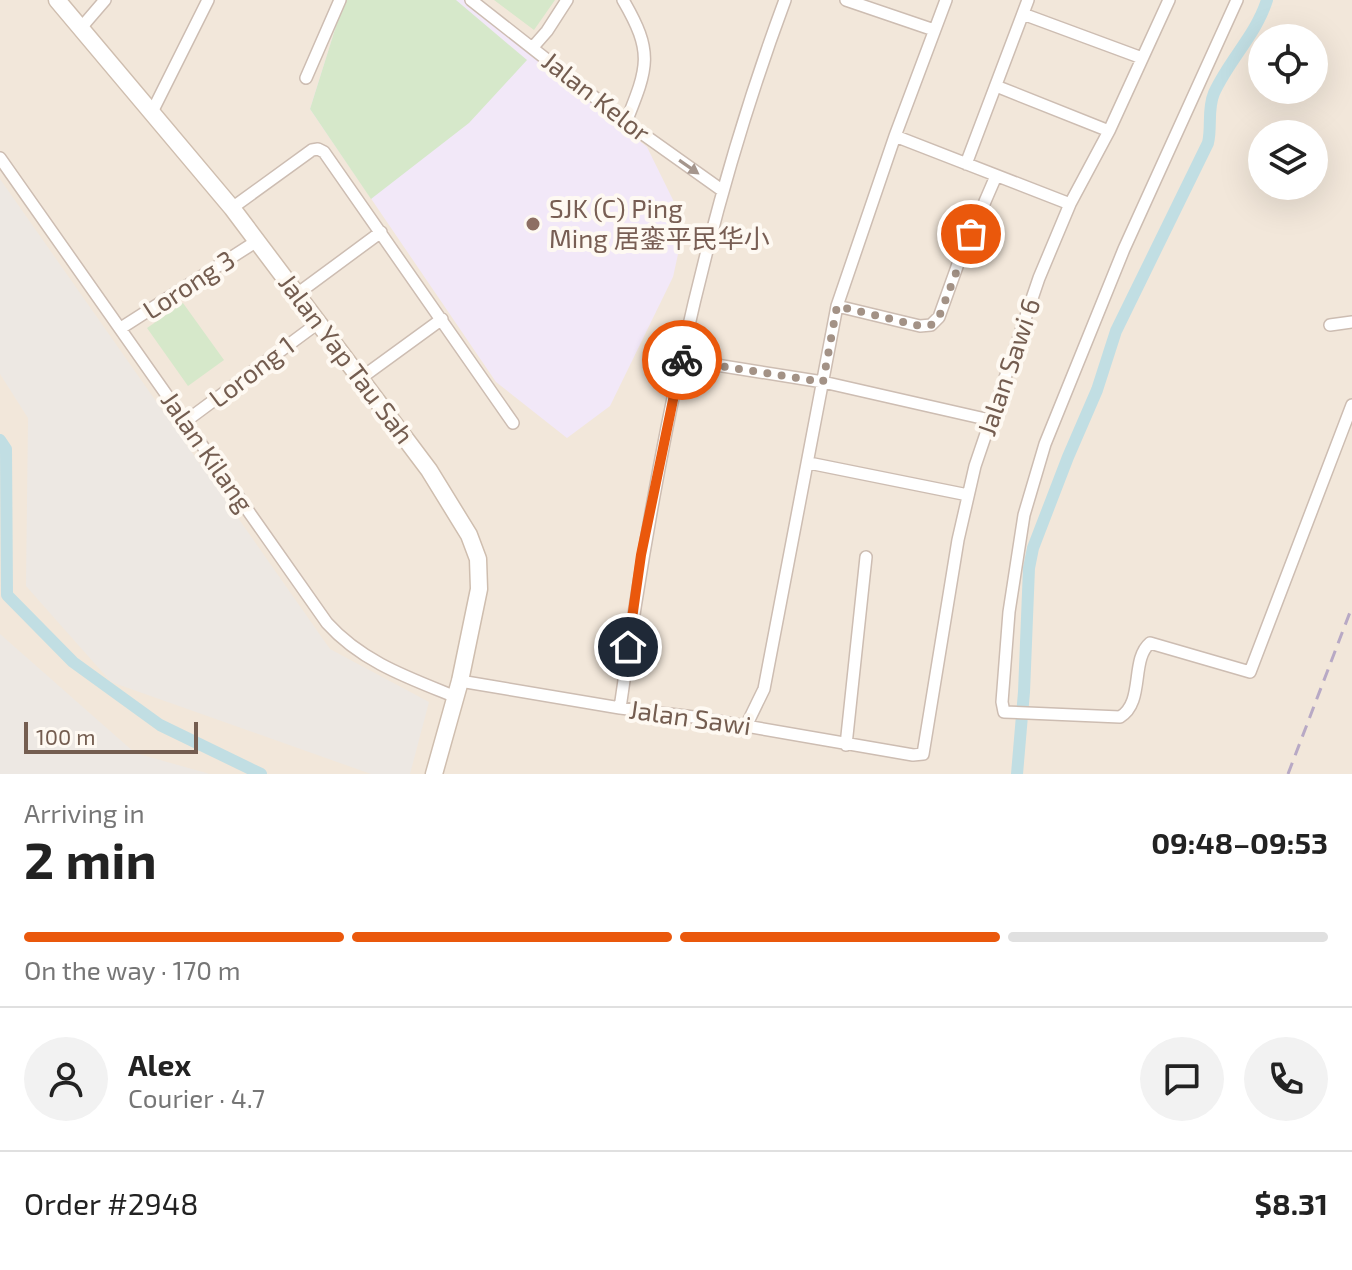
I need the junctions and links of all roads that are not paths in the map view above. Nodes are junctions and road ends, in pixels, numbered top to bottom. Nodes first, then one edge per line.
1 (57, 0) edge
2 (105, 0) edge
3 (208, 0) edge
4 (340, 0) edge
5 (471, 0) edge
6 (567, 0) edge
7 (623, 0) edge
8 (785, 0) edge
9 (846, 0) edge
10 (946, 0) edge
11 (1028, 0) edge
12 (1169, 0) edge
13 (1237, 0) edge
14 (1023, 14) junction
15 (80, 29) junction
16 (934, 30) junction
17 (533, 47) junction
18 (1142, 58) junction
19 (306, 78) dead end
20 (996, 86) junction
21 (152, 112) junction
22 (626, 122) junction
23 (1109, 131) junction
24 (895, 136) junction
25 (0, 158) edge
26 (966, 164) junction
27 (996, 176) junction
28 (723, 191) junction
29 (1070, 204) junction
30 (232, 208) junction
31 (381, 232) junction
32 (257, 241) junction
33 (297, 294) junction
34 (837, 306) junction
35 (442, 319) junction
36 (1352, 322) edge
37 (318, 323) junction
38 (1330, 325) dead end
39 (121, 328) junction
40 (679, 359) junction
41 (361, 378) junction
42 (823, 382) junction
43 (1352, 405) edge
44 (990, 420) junction
45 (186, 421) junction
46 (513, 423) dead end
47 (809, 463) junction
48 (968, 495) junction
49 (866, 557) dead end
50 (458, 689) junction
51 (620, 708) junction
52 (746, 726) junction
53 (846, 745) junction
54 (920, 755) joint
55 (434, 774) edge

1 - 15 street, Jalan Yap Tau Sah
2 - 15 street
3 - 21 street
4 - 19 street
5 - 17 street, Jalan Kelor
6 - 17 street
7 - 22 street
8 - 28 street
9 - 16 street
10 - 16 street
11 - 14 street
12 - 18 street, Jalan Sawi 6
13 - 43 street
14 - 18 street
14 - 20 street
15 - 21 street, Jalan Yap Tau Sah
16 - 24 street
17 - 22 street, Jalan Kelor
18 - 23 street, Jalan Sawi 6
20 - 23 street
20 - 26 street
21 - 30 street, Jalan Yap Tau Sah
22 -> 28 street, Jalan Kelor
23 - 29 street, Jalan Sawi 6
24 - 26 street
24 - 34 street
25 - 39 street, Jalan Kilang
26 - 27 street
27 - 29 street
27 - 34 street
28 - 40 street
29 - 44 street, Jalan Sawi 6
30 - 31 street
30 - 32 street, Jalan Yap Tau Sah
31 - 33 street
31 - 35 street
32 - 33 street, Jalan Yap Tau Sah
32 - 39 street, Lorong 3
33 - 37 street, Jalan Yap Tau Sah
34 - 42 street
35 - 41 street
35 - 46 street
36 - 38 street
37 - 41 street, Jalan Yap Tau Sah
37 - 45 street, Lorong 1
39 - 45 street, Jalan Kilang
40 - 42 street
40 - 51 street
41 - 50 street, Jalan Yap Tau Sah
42 - 44 street
42 - 47 street
44 - 48 street, Jalan Sawi 6
45 - 50 street, Jalan Kilang
47 - 48 street
47 - 52 street
48 - 54 street, Jalan Sawi 6
49 - 53 street
50 - 51 street, Jalan Sawi
50 - 55 street, Jalan Yap Tau Sah
51 - 52 street, Jalan Sawi
52 - 53 street, Jalan Sawi
53 - 54 street, Jalan Sawi

